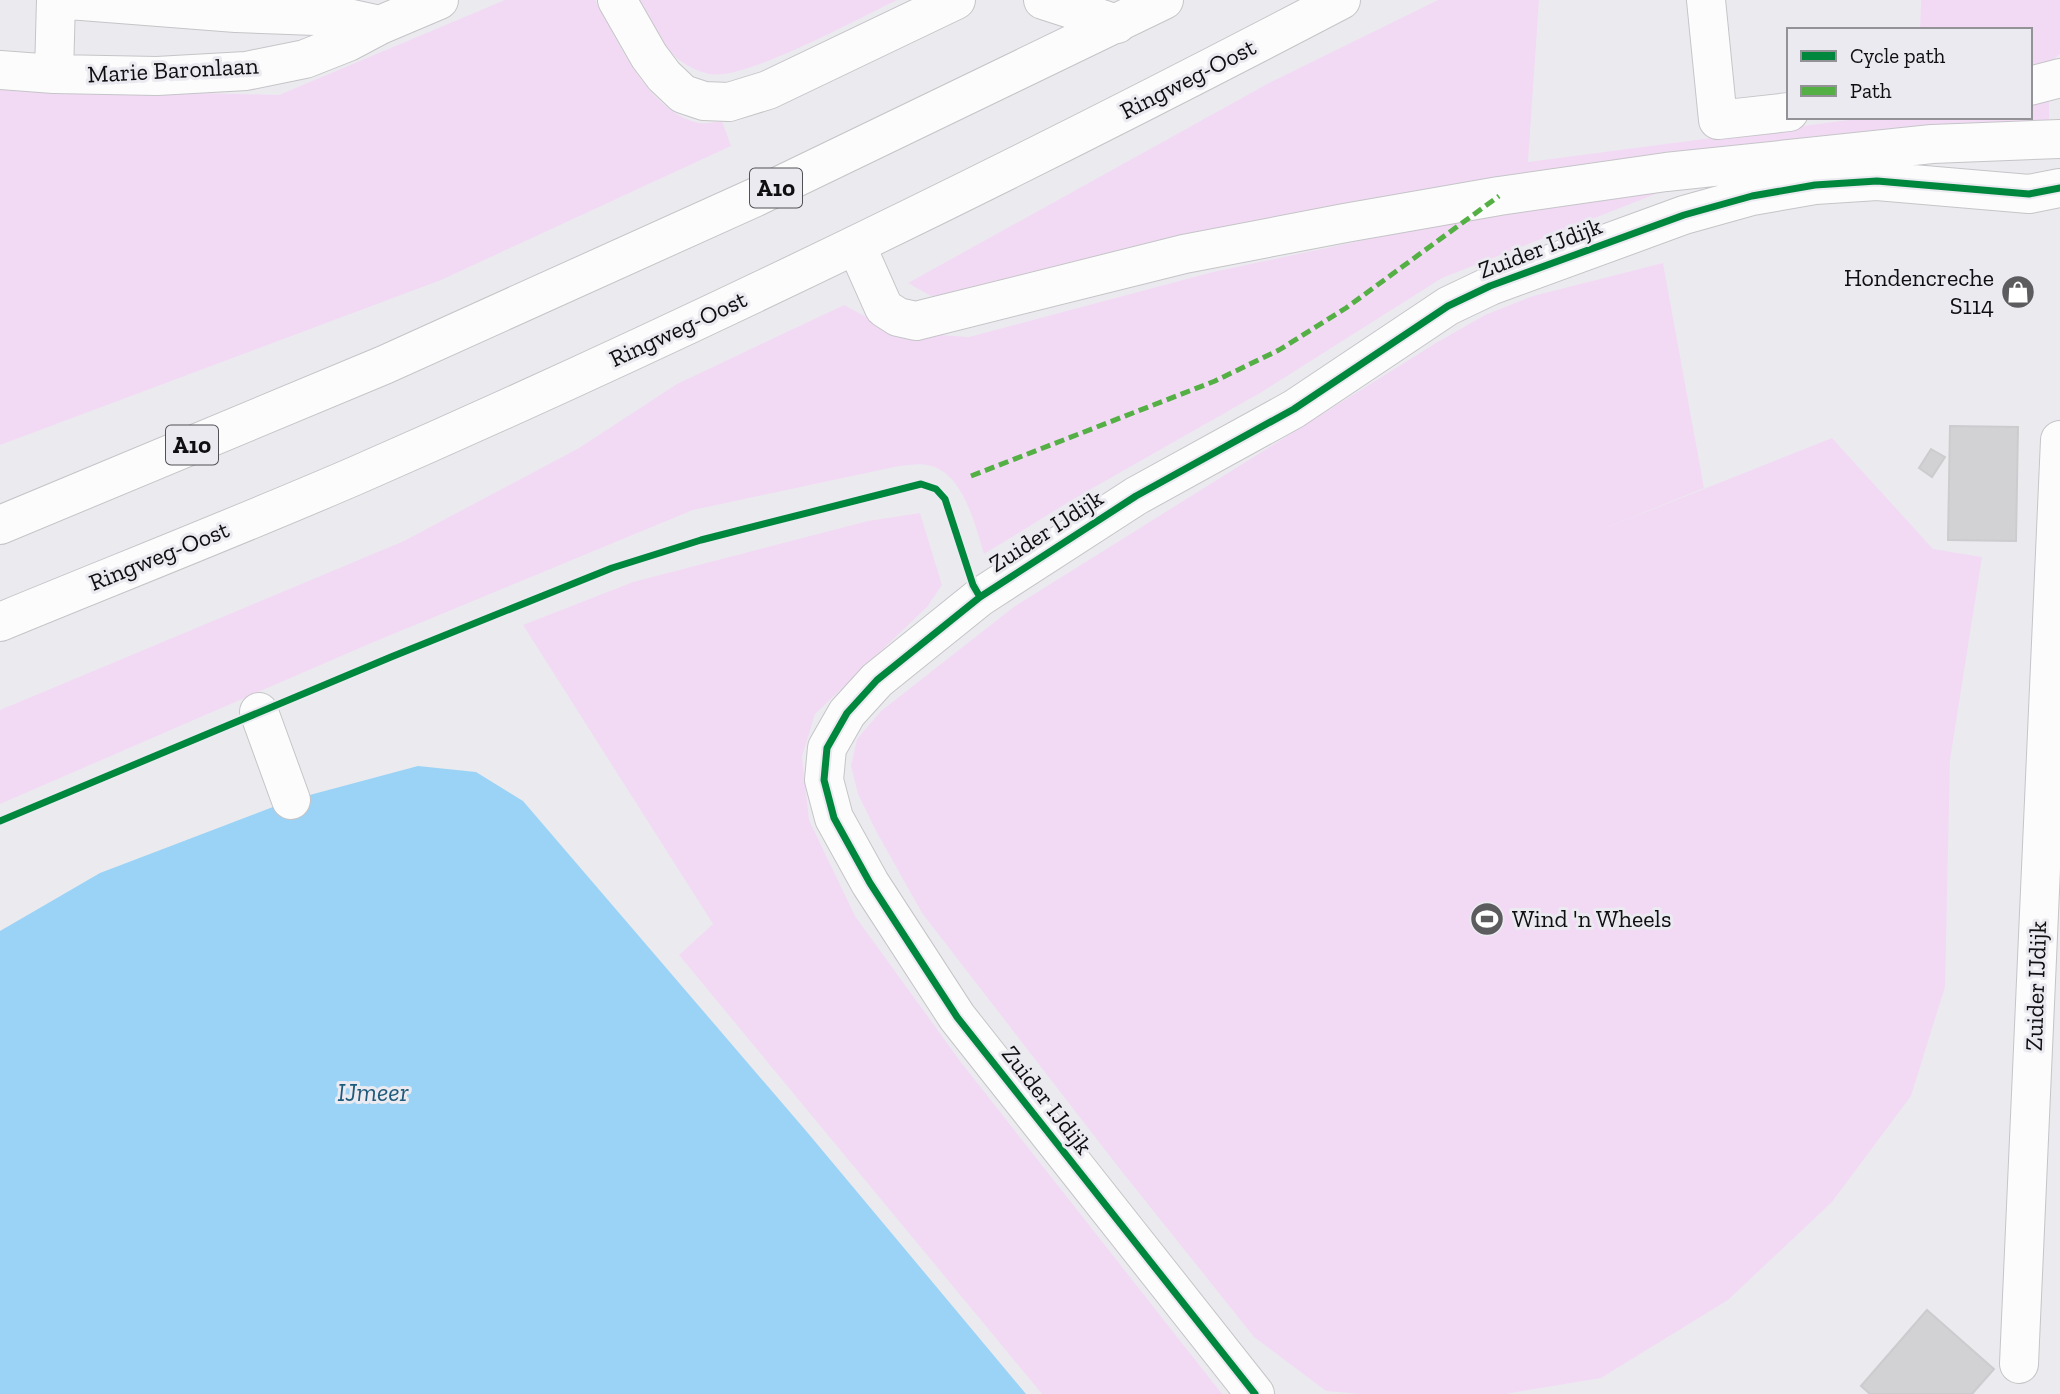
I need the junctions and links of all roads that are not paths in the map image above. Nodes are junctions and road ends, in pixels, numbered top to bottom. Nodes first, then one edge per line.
1 (57, 0) edge
2 (69, 0) edge
3 (439, 0) edge
4 (617, 0) edge
5 (956, 0) edge
6 (1043, 0) edge
7 (1164, 0) edge
8 (1341, 0) edge
9 (1706, 0) edge
10 (1117, 24) junction
11 (380, 25) junction
12 (0, 70) edge
13 (54, 74) junction
14 (2060, 78) edge
15 (2032, 85) edge
16 (1787, 113) edge
17 (2060, 139) edge
18 (2060, 188) edge
19 (856, 245) junction
20 (2060, 440) edge
21 (0, 526) edge
22 (0, 622) edge
23 (259, 712) dead end
24 (291, 800) dead end
25 (2020, 1364) dead end
26 (1255, 1394) edge

1 - 13 main road
2 - 11 main road
3 - 11 main road, Marie Baronlaan
4 - 5 main road
6 - 10 main road
7 - 10 main road, A10
8 - 19 main road, Ringweg-Oost
9 - 16 main road
10 - 21 main road, A10
11 - 13 main road, Marie Baronlaan
12 - 13 main road, Marie Baronlaan
14 - 15 main road
17 - 19 main road
18 - 26 main road, Zuider IJdijk
19 - 22 main road, Ringweg-Oost
20 - 25 main road, Zuider IJdijk
23 - 24 main road

